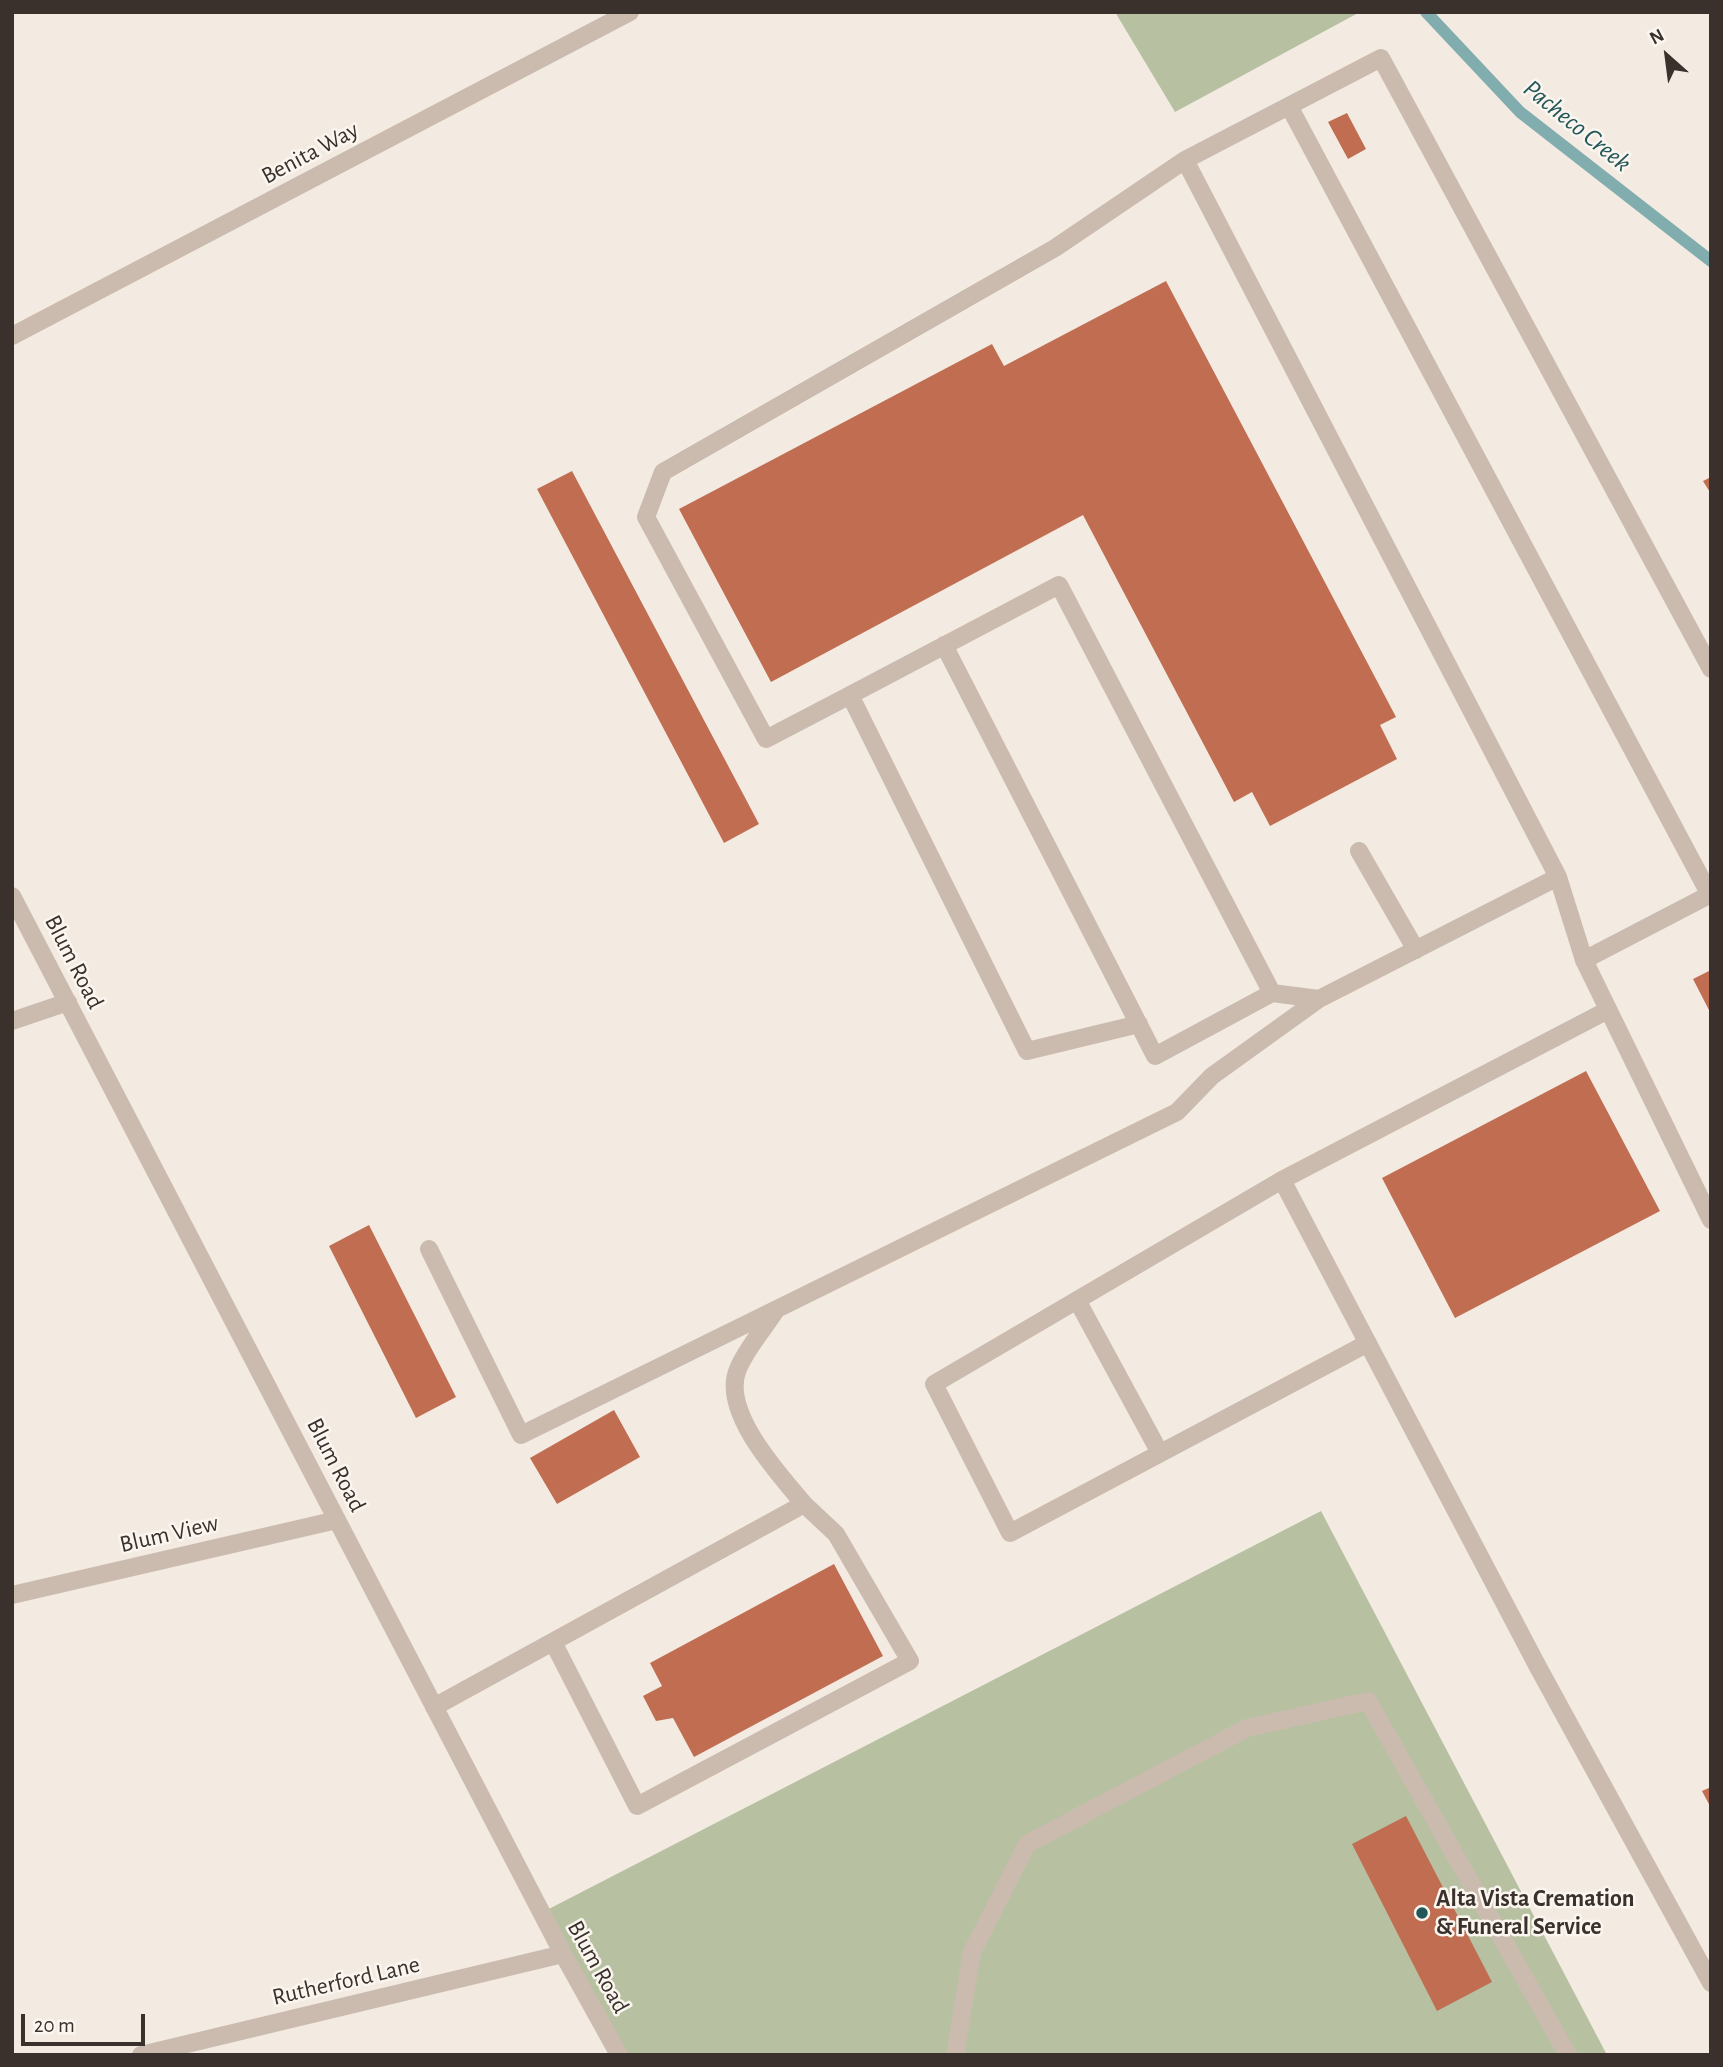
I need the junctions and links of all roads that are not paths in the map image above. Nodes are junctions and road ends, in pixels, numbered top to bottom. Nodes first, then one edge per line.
1 (631, 12) edge
2 (1289, 106) junction
3 (1185, 160) junction
4 (12, 337) edge
5 (944, 645) junction
6 (1711, 669) edge
7 (850, 695) junction
8 (1359, 852) dead end
9 (1558, 877) junction
10 (1711, 895) edge
11 (12, 896) edge
12 (1416, 950) junction
13 (1584, 960) junction
14 (1272, 993) junction
15 (1319, 999) junction
16 (68, 1002) junction
17 (1608, 1010) junction
18 (12, 1021) edge
19 (1139, 1024) junction
20 (1282, 1180) junction
21 (1711, 1220) edge
22 (429, 1249) dead end
23 (1077, 1300) junction
24 (776, 1310) junction
25 (1368, 1343) junction
26 (1160, 1453) junction
27 (804, 1504) junction
28 (337, 1520) junction
29 (12, 1595) edge
30 (553, 1642) junction
31 (434, 1707) junction
32 (563, 1954) junction
33 (1711, 1983) edge
34 (141, 2055) edge
35 (619, 2055) edge
36 (955, 2055) edge
37 (1568, 2055) edge

1 - 4 street, Benita Way
2 - 3 street
2 - 6 street
2 - 10 street
3 - 7 street
3 - 9 street
5 - 7 street
5 - 14 street
5 - 19 street
7 - 19 street
8 - 12 street
9 - 12 street
9 - 13 street
10 - 13 street
11 - 16 street, Blum Road
12 - 15 street
13 - 17 street
14 - 15 street
14 - 19 street
15 - 24 street
16 - 18 street
16 - 28 street, Blum Road
17 - 20 street
17 - 21 street
20 - 23 street
20 - 25 street
22 - 24 street
23 - 26 street
23 - 26 street
24 - 27 street
25 - 26 street
25 - 33 street
27 - 30 street
27 - 30 street
28 - 29 street, Blum View
28 - 31 street, Blum Road
30 - 31 street
31 - 32 street, Blum Road
32 - 34 street, Rutherford Lane
32 - 35 street, Blum Road
36 - 37 street

